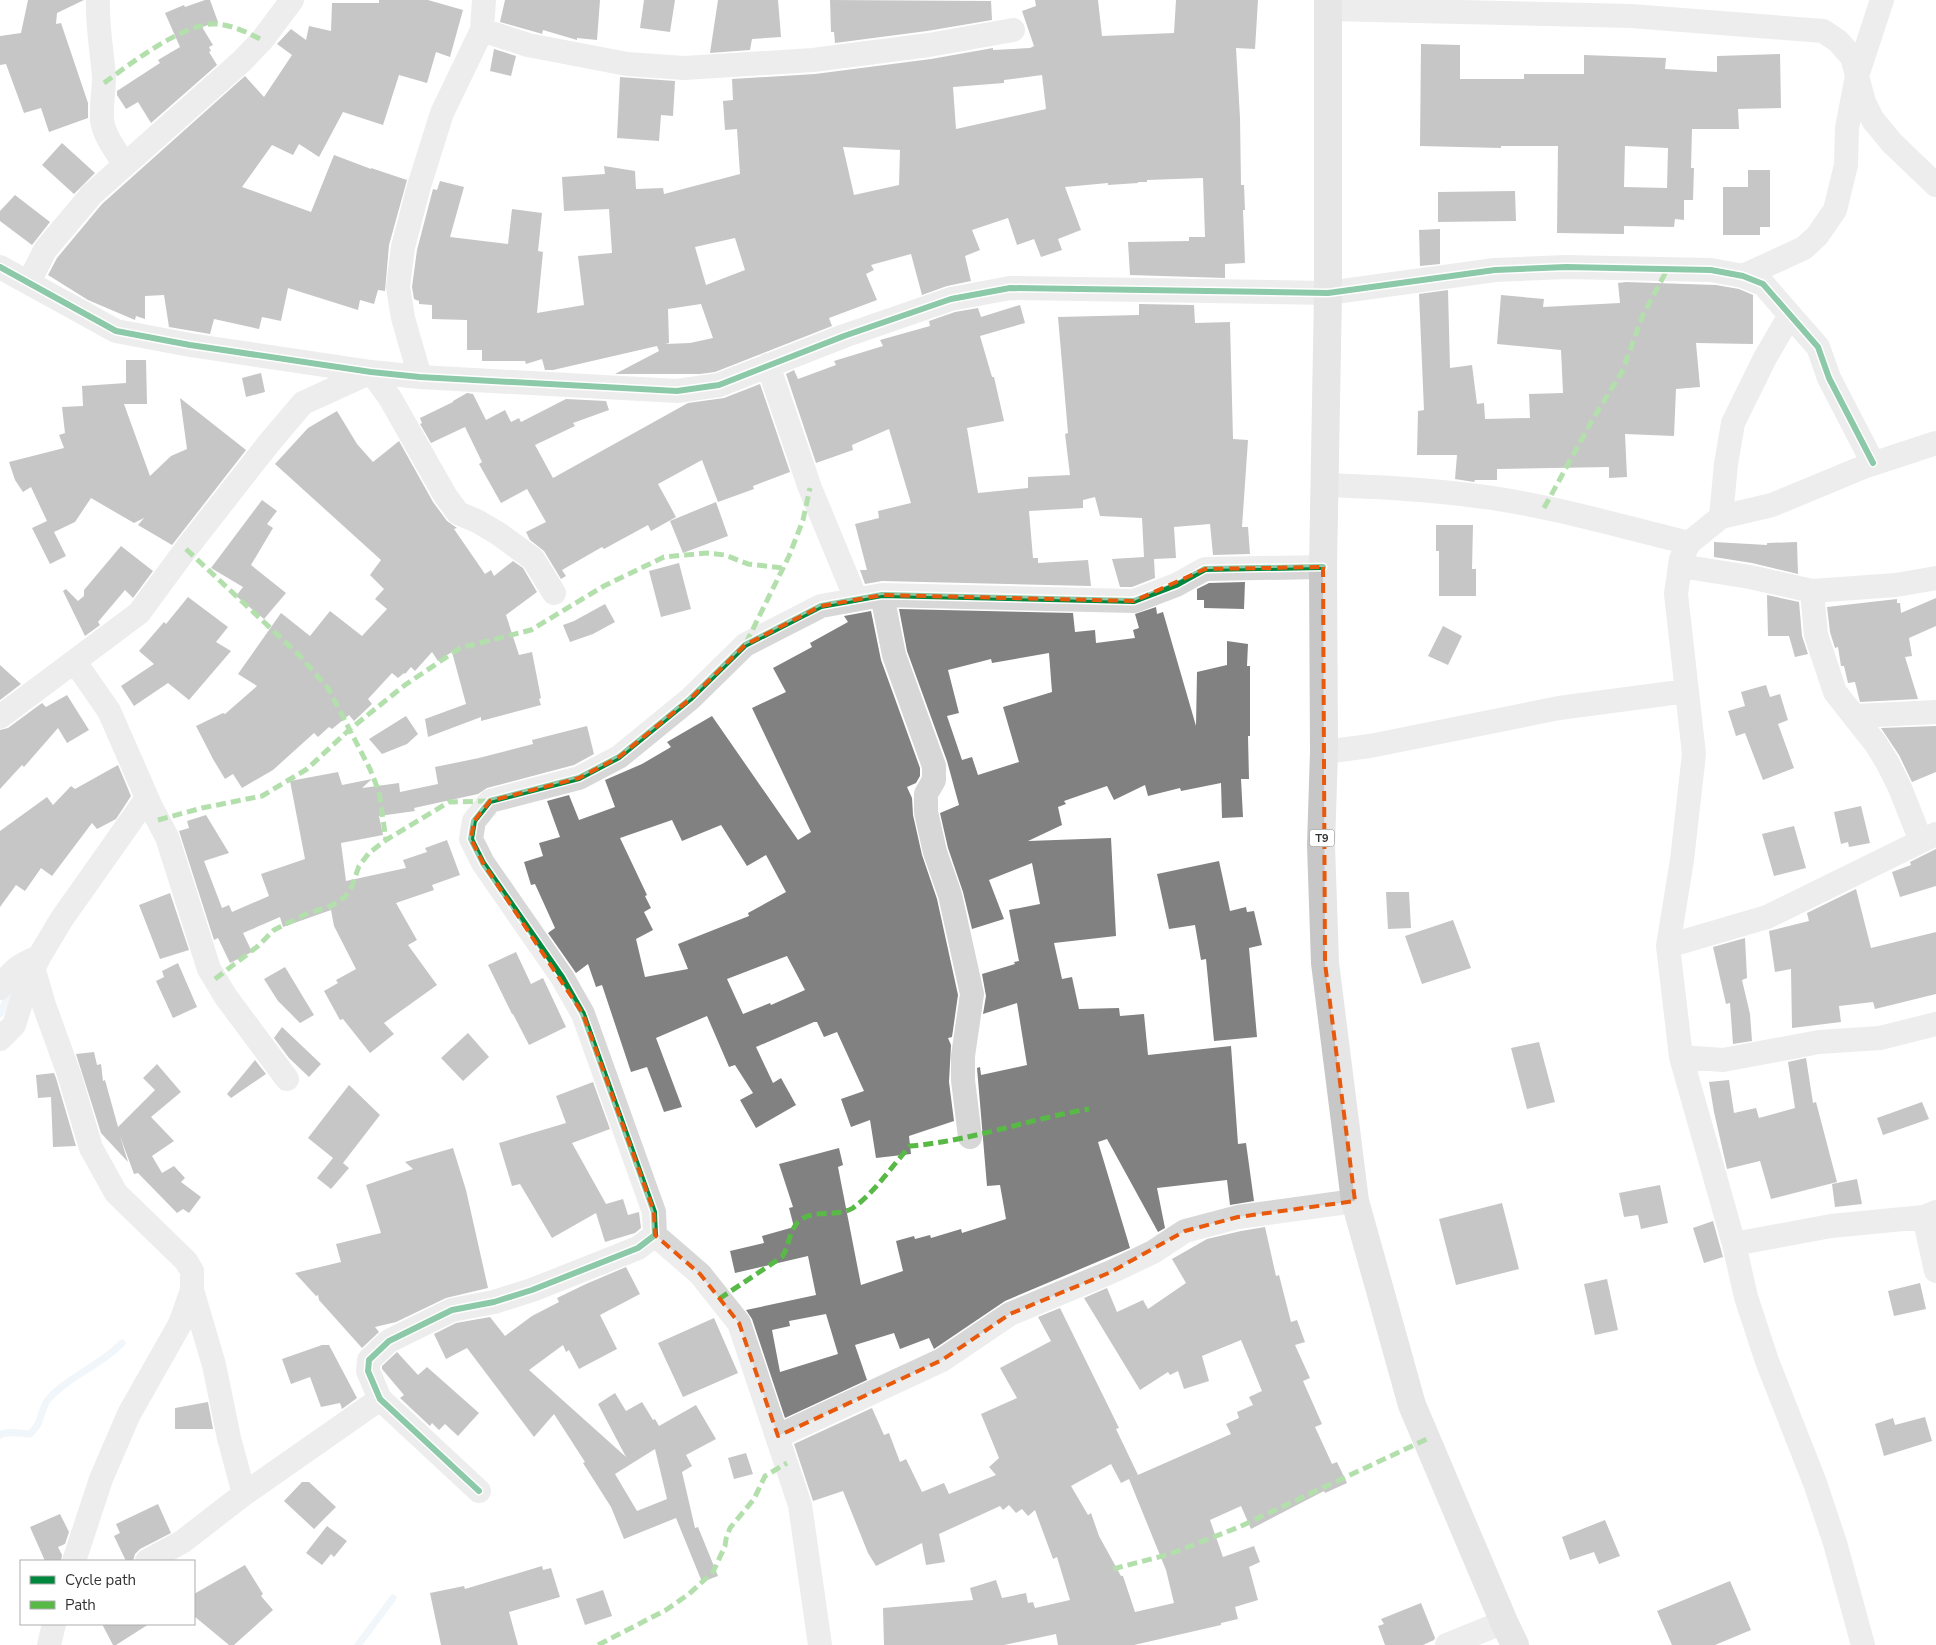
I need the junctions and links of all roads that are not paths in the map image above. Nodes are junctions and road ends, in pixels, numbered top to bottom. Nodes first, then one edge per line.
1 (98, 0) edge
2 (292, 0) edge
3 (484, 0) edge
4 (1882, 0) edge
5 (1328, 5) edge
6 (1681, 10) edge
7 (482, 30) junction
8 (1013, 30) dead end
9 (1857, 76) junction
10 (124, 165) junction
11 (1936, 185) edge
12 (0, 267) edge
13 (1743, 276) junction
14 (28, 282) junction
15 (1328, 293) junction
16 (1790, 315) junction
17 (768, 365) junction
18 (371, 372) junction
19 (420, 377) junction
20 (1936, 443) edge
21 (1873, 463) junction
22 (1325, 484) junction
23 (1721, 517) junction
24 (1689, 543) junction
25 (1680, 566) junction
26 (1323, 567) junction
27 (1936, 578) edge
28 (1812, 591) junction
29 (554, 593) dead end
30 (882, 595) junction
31 (856, 599) junction
32 (75, 662) junction
33 (1687, 691) junction
34 (1936, 712) edge
35 (1855, 716) junction
36 (0, 717) edge
37 (1324, 752) junction
38 (147, 798) junction
39 (1928, 838) edge
40 (1668, 946) junction
41 (36, 962) junction
42 (0, 988) edge
43 (1936, 1024) edge
44 (0, 1039) edge
45 (1681, 1056) junction
46 (287, 1078) dead end
47 (970, 1137) dead end
48 (1355, 1201) junction
49 (1930, 1215) edge
50 (655, 1235) junction
51 (1734, 1244) junction
52 (1936, 1271) edge
53 (192, 1290) junction
54 (380, 1399) junction
55 (778, 1436) junction
56 (479, 1491) dead end
57 (244, 1494) junction
58 (74, 1560) edge
59 (149, 1560) edge
60 (54, 1625) edge
61 (1509, 1634) edge
62 (49, 1645) edge
63 (820, 1645) edge
64 (1446, 1645) edge
65 (1862, 1645) edge

1 - 10 street
2 - 10 street
3 - 7 street
4 - 9 street
5 - 6 street
5 - 15 highway, T9
6 - 9 street
7 - 8 street
7 - 19 street
9 - 11 street
9 - 13 street
10 - 14 street
12 - 14 street
13 - 15 street
13 - 16 street
14 - 18 street
15 - 17 street
15 - 22 highway, T9
16 - 21 street
16 - 23 street
17 - 19 street
17 - 31 street
18 - 19 street
18 - 29 street
18 - 32 street
20 - 21 street
21 - 23 street
22 - 24 street
22 - 26 highway, T9
23 - 24 street
24 - 25 street
25 - 28 street
25 - 33 street
26 - 30 street
26 - 37 highway, T9
27 - 28 street
28 - 35 street
30 - 31 street
30 - 47 street
31 - 50 street
32 - 36 street
32 - 38 street
33 - 37 street
33 - 40 street
34 - 35 street
35 - 39 street
37 - 48 highway, T9
38 - 41 street
38 - 46 street
39 - 40 street
40 - 45 street
41 - 42 street
41 - 44 street
41 - 53 street
43 - 45 street
45 - 51 street
48 - 55 street
48 - 61 highway, T9
49 - 51 street
49 - 52 street
50 - 54 street
50 - 55 street
51 - 65 street
53 - 57 street
53 - 58 street
54 - 56 street
54 - 57 street
55 - 63 street
57 - 59 street
60 - 62 street
61 - 64 street

